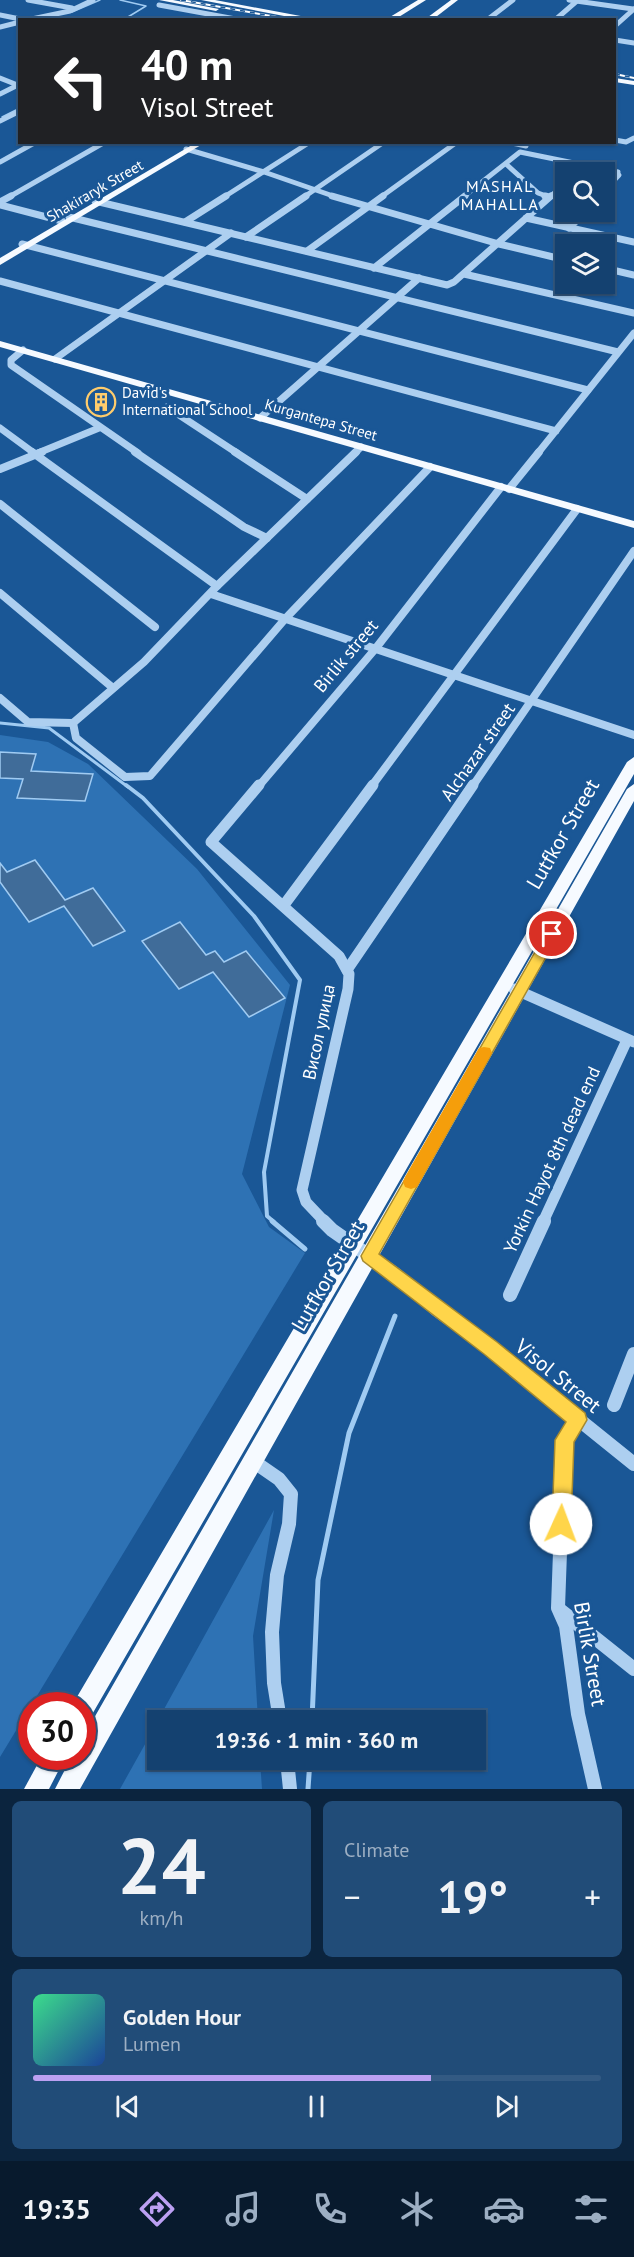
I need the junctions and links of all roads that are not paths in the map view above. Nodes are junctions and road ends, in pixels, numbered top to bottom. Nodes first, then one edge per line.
1 (28, 0) edge
2 (93, 0) edge
3 (204, 0) edge
4 (423, 0) edge
5 (455, 0) edge
6 (513, 0) edge
7 (569, 0) edge
8 (578, 1) edge
9 (160, 2) edge
10 (237, 6) junction
11 (75, 9) junction
12 (634, 9) edge
13 (224, 11) junction
14 (0, 15) edge
15 (18, 18) edge
16 (35, 18) edge
17 (232, 18) edge
18 (263, 18) edge
19 (307, 18) edge
20 (392, 18) edge
21 (430, 18) edge
22 (490, 18) edge
23 (557, 18) edge
24 (620, 21) junction
25 (18, 22) edge
26 (627, 22) dead end
27 (616, 25) edge
28 (0, 27) edge
29 (616, 40) edge
30 (634, 43) edge
31 (0, 78) edge
32 (616, 80) edge
33 (634, 83) edge
34 (18, 86) edge
35 (18, 86) edge
36 (0, 94) edge
37 (18, 105) edge
38 (18, 112) edge
39 (0, 114) edge
40 (0, 121) edge
41 (634, 138) edge
42 (616, 140) edge
43 (32, 144) edge
44 (102, 144) edge
45 (307, 144) edge
46 (381, 144) edge
47 (454, 144) edge
48 (516, 144) edge
49 (526, 146) dead end
50 (191, 147) edge
51 (0, 162) edge
52 (569, 162) edge
53 (506, 164) junction
54 (264, 172) junction
55 (315, 190) junction
56 (555, 192) edge
57 (549, 197) junction
58 (98, 202) junction
59 (0, 203) edge
60 (369, 206) junction
61 (526, 218) junction
62 (69, 219) junction
63 (185, 222) junction
64 (575, 222) edge
65 (431, 223) junction
66 (569, 228) junction
67 (231, 233) junction
68 (246, 237) junction
69 (634, 242) edge
70 (499, 244) junction
71 (25, 245) junction
72 (207, 251) junction
73 (306, 251) junction
74 (0, 257) edge
75 (555, 257) edge
76 (0, 262) edge
77 (374, 268) junction
78 (615, 271) edge
79 (464, 274) junction
80 (634, 275) edge
81 (419, 278) junction
82 (0, 281) edge
83 (166, 282) junction
84 (397, 298) junction
85 (634, 313) edge
86 (120, 314) junction
87 (359, 332) junction
88 (634, 333) edge
89 (0, 339) edge
90 (0, 344) edge
91 (23, 350) junction
92 (618, 352) junction
93 (57, 358) junction
94 (318, 368) junction
95 (588, 390) junction
96 (167, 407) dead end
97 (262, 416) junction
98 (0, 428) edge
99 (99, 428) junction
100 (556, 431) junction
101 (362, 447) junction
102 (36, 454) junction
103 (430, 467) junction
104 (0, 469) edge
105 (507, 487) junction
106 (307, 499) junction
107 (0, 504) edge
108 (577, 509) junction
109 (633, 522) edge
110 (267, 538) junction
111 (634, 551) edge
112 (214, 590) junction
113 (0, 593) edge
114 (285, 619) junction
115 (155, 627) dead end
116 (376, 648) junction
117 (453, 674) junction
118 (113, 688) junction
119 (0, 698) edge
120 (534, 700) junction
121 (73, 723) junction
122 (634, 735) edge
123 (634, 762) edge
124 (627, 798) edge
125 (211, 842) joint
126 (284, 905) junction
127 (347, 970) junction
128 (512, 988) junction
129 (631, 1041) edge
130 (361, 1251) junction
131 (510, 1295) dead end
132 (634, 1353) edge
133 (614, 1405) dead end
134 (578, 1420) junction
135 (253, 1461) junction
136 (634, 1464) edge
137 (558, 1608) junction
138 (634, 1669) edge
139 (93, 1692) edge
140 (278, 1710) edge
141 (47, 1770) edge
142 (288, 1770) edge
143 (36, 1789) edge
144 (67, 1789) edge
145 (290, 1789) edge
146 (595, 1789) edge

1 - 11 street
2 - 11 street
3 - 10 main road
4 - 20 main road
5 - 21 main road
6 - 22 street
7 - 8 street
8 - 12 street
8 - 23 street
9 - 13 main road
9 - 17 street
10 - 13 main road
10 - 19 main road
11 - 16 street
12 - 24 street
13 - 18 main road
14 - 15 street
24 - 26 street
24 - 27 street
25 - 28 street
29 - 30 street
31 - 34 street
32 - 33 main road
35 - 36 street
37 - 39 street
38 - 40 street
41 - 42 street
43 - 51 street
44 - 59 street
45 - 54 street
46 - 55 street
47 - 60 street
48 - 49 street
50 - 54 street
50 - 58 main road, Shakiraryk Street
52 - 53 street
53 - 57 street
53 - 65 street
54 - 55 street
54 - 63 street
55 - 60 street
55 - 68 street
56 - 57 street
57 - 61 street
58 - 62 main road, Shakiraryk Street
58 - 63 street
59 - 62 street
60 - 65 street
60 - 73 street
61 - 66 street
61 - 70 street
62 - 71 main road, Shakiraryk Street
62 - 72 street
63 - 67 street
64 - 66 street
65 - 70 street
65 - 77 street
66 - 69 street
67 - 68 street
67 - 72 street
68 - 73 street
70 - 75 street
70 - 79 street
71 - 74 main road, Shakiraryk Street
71 - 76 main road, Shakiraryk Street
71 - 83 street
72 - 83 street
72 - 84 street
73 - 77 street
77 - 81 street
78 - 80 street
79 - 81 street
79 - 85 street
81 - 84 street
82 - 86 street
83 - 86 street
83 - 87 street
84 - 87 street
84 - 92 street
86 - 93 street
86 - 94 street
87 - 94 street
87 - 95 street
88 - 92 street, Birlik street
89 - 93 main road, Kurgantepa Street
90 - 91 main road, Kurgantepa Street
91 - 93 main road, Kurgantepa Street
91 - 99 street
92 - 95 street, Birlik street
93 - 97 main road, Kurgantepa Street
94 - 97 street
94 - 100 street
95 - 100 street, Birlik street
96 - 106 street
97 - 101 main road, Kurgantepa Street
97 - 105 main road, Kurgantepa Street
98 - 102 street
99 - 102 street
99 - 110 street
100 - 105 street, Birlik street
101 - 103 main road, Kurgantepa Street
101 - 106 street
102 - 104 street
102 - 112 street
103 - 105 main road, Kurgantepa Street
103 - 114 street
105 - 108 main road, Kurgantepa Street
105 - 109 main road, Kurgantepa Street
105 - 116 street, Birlik street
106 - 110 street
107 - 115 street
108 - 109 main road, Kurgantepa Street
108 - 117 street
110 - 112 street
111 - 120 street, Alchazar street
112 - 114 street
112 - 118 street
113 - 118 street
114 - 116 street
114 - 121 street
116 - 117 street
116 - 125 street, Birlik street
117 - 120 street
117 - 126 street
118 - 121 street
119 - 121 street
120 - 122 street
120 - 127 street, Alchazar street
123 - 124 main road, Lutfkor Street
124 - 128 main road, Lutfkor Street
125 - 126 street, Висол улица
126 - 127 street, Висол улица
127 - 130 street, Висол улица
128 - 129 street
128 - 130 main road, Lutfkor Street
129 - 131 street, Yorkin Hayot 8th dead end
130 - 134 street, Visol Street
130 - 135 main road, Lutfkor Street
130 - 139 main road, Lutfkor Street
132 - 133 street
134 - 136 street, Visol Street
134 - 137 street, Birlik Street
135 - 140 street
135 - 144 main road, Lutfkor Street
137 - 138 street
137 - 146 street, Birlik Street
141 - 143 main road
142 - 145 street

